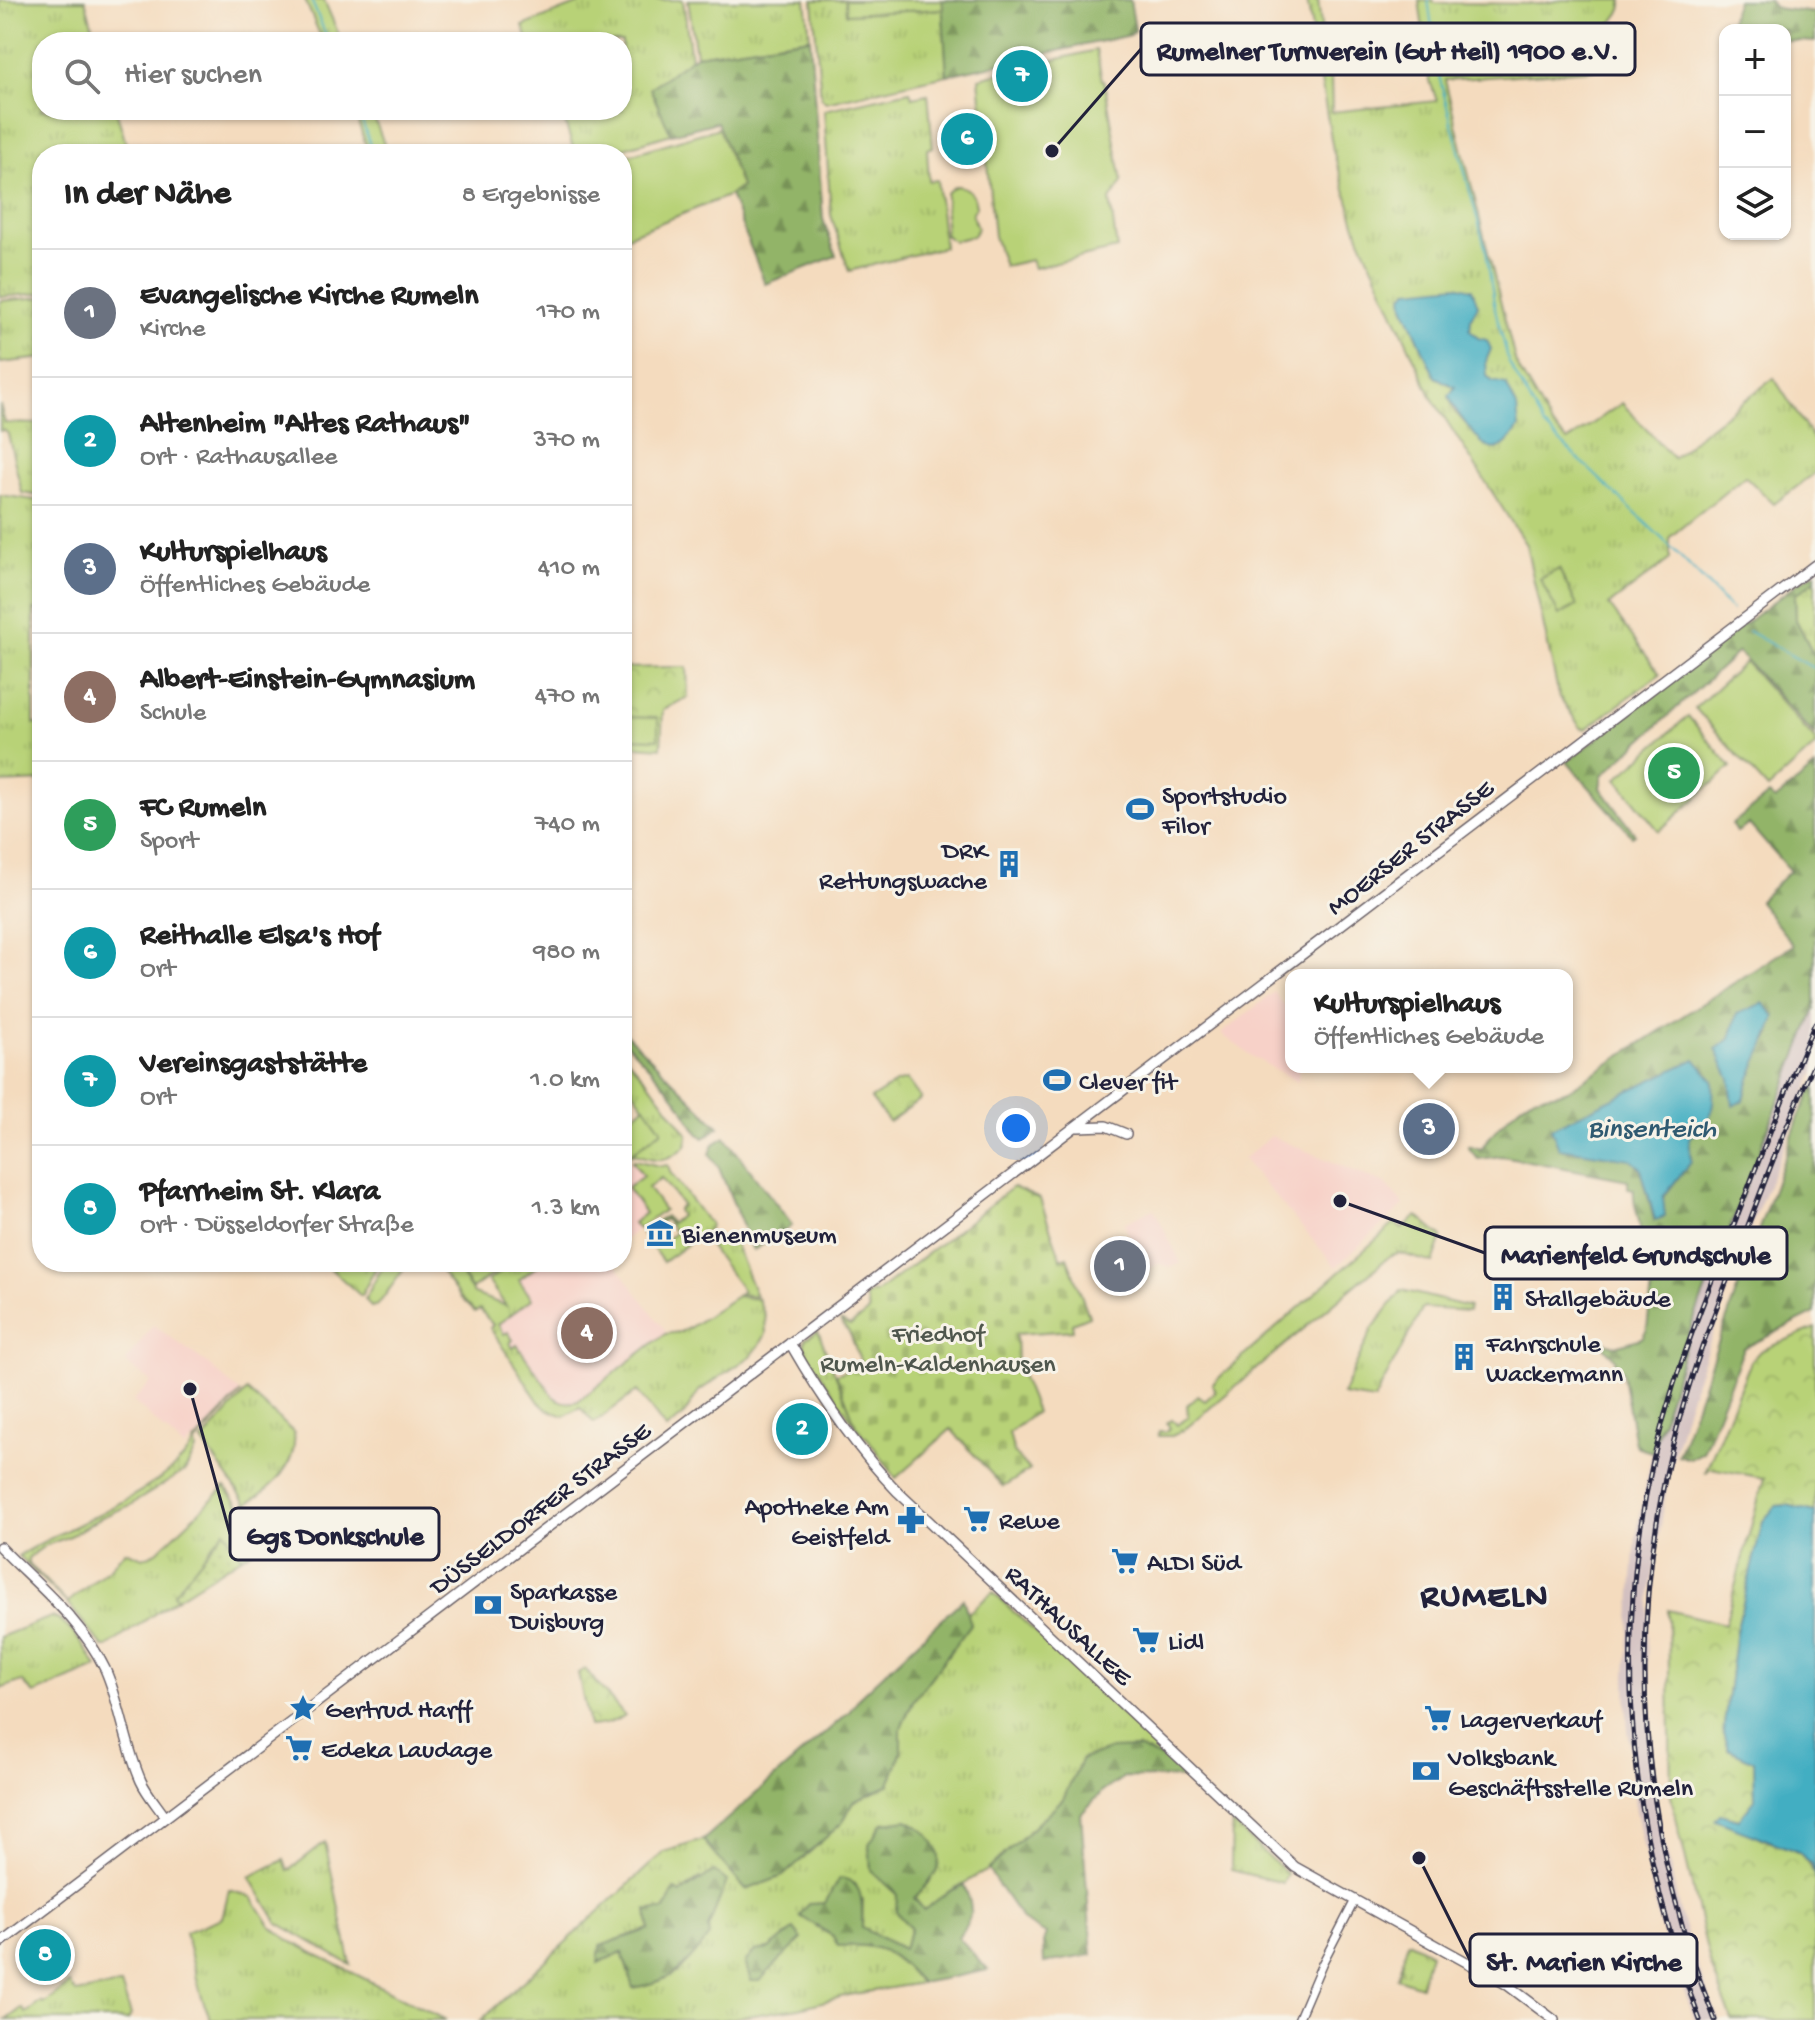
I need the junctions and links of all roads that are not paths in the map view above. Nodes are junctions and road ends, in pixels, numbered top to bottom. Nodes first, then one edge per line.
1 (1815, 565) edge
2 (1105, 1105) joint
3 (1075, 1128) junction
4 (1126, 1134) dead end
5 (790, 1343) junction
6 (0, 1547) edge
7 (165, 1817) junction
8 (1355, 1900) junction
9 (0, 1943) edge
10 (1298, 2020) edge
11 (1554, 2020) edge

1 - 2 main road, MOERSER STRASSE
2 - 3 main road, DÜSSELDORFER STRASSE
3 - 4 main road
3 - 5 main road, DÜSSELDORFER STRASSE
5 - 7 main road, DÜSSELDORFER STRASSE
5 - 8 main road, RATHAUSALLEE
6 - 7 main road
7 - 9 main road, DÜSSELDORFER STRASSE
8 - 10 street
8 - 11 main road, RATHAUSALLEE

